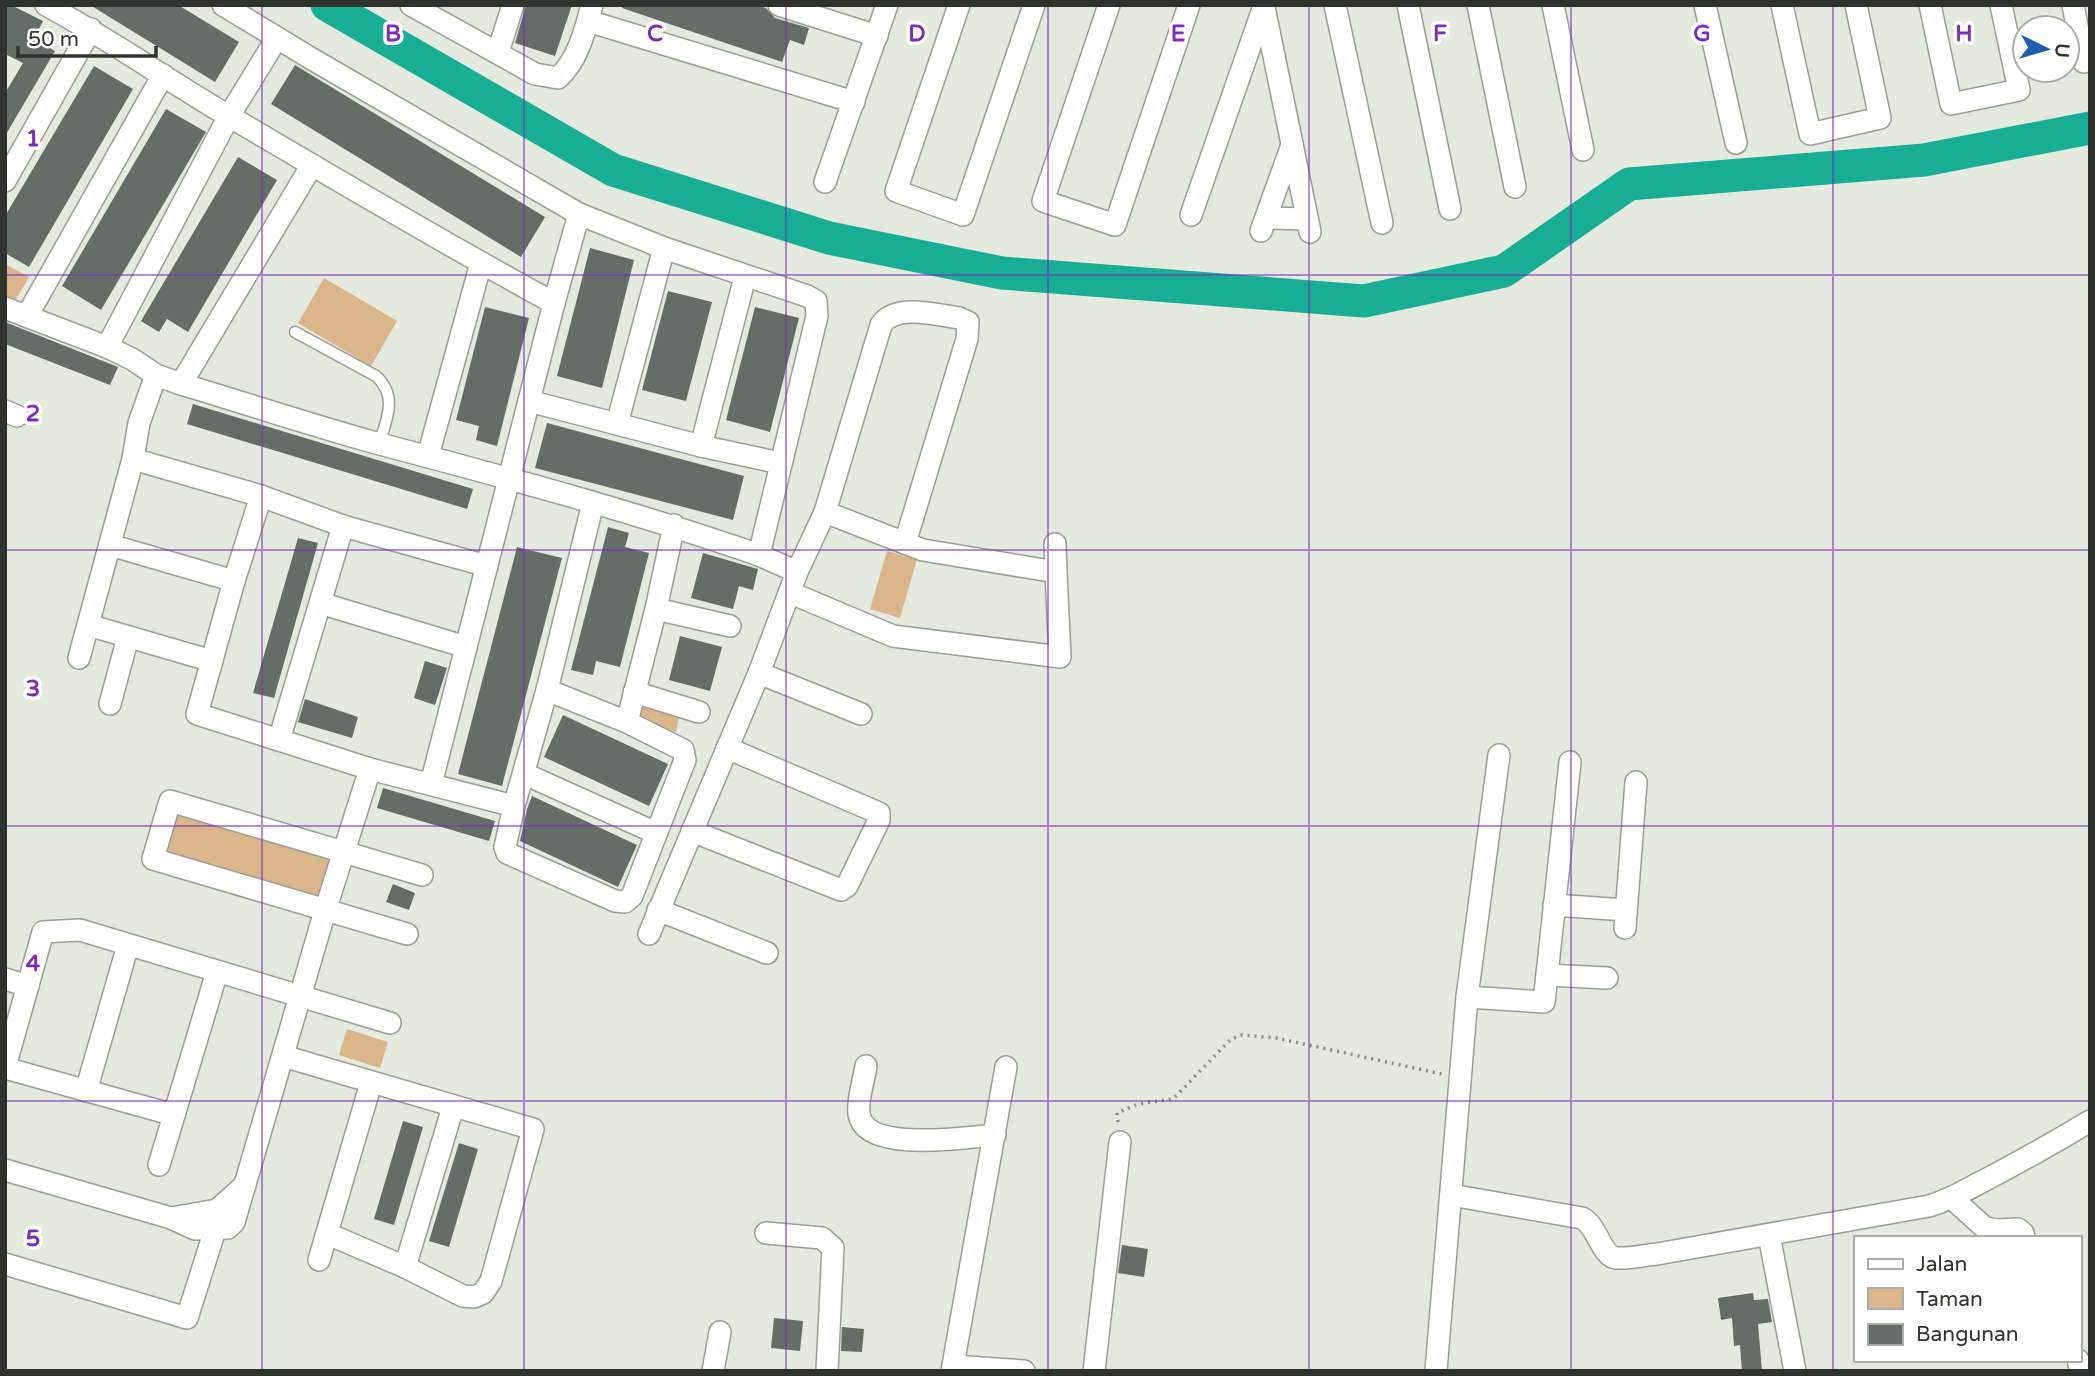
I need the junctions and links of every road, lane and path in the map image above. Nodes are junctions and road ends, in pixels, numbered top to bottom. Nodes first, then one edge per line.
1 (46, 5) edge
2 (222, 5) edge
3 (411, 5) edge
4 (513, 5) edge
5 (887, 5) edge
6 (959, 5) edge
7 (1034, 5) edge
8 (1109, 5) edge
9 (1189, 5) edge
10 (1335, 5) edge
11 (1408, 5) edge
12 (1478, 5) edge
13 (1553, 5) edge
14 (1705, 5) edge
15 (1782, 5) edge
16 (1856, 5) edge
17 (1930, 5) edge
18 (2001, 5) edge
19 (2073, 5) edge
20 (1265, 6) edge
21 (791, 7) edge
22 (437, 11) edge
23 (590, 13) edge
24 (91, 29) junction
25 (877, 36) junction
26 (277, 38) junction
27 (498, 52) junction
28 (2084, 62) dead end
29 (163, 75) junction
30 (854, 102) junction
31 (229, 116) junction
32 (1736, 143) dead end
33 (1292, 144) junction
34 (1583, 150) dead end
35 (312, 165) junction
36 (5, 181) edge
37 (825, 182) dead end
38 (1515, 187) dead end
39 (1450, 209) dead end
40 (579, 214) junction
41 (1191, 215) dead end
42 (1382, 223) dead end
43 (664, 248) junction
44 (481, 263) junction
45 (744, 276) junction
46 (554, 303) junction
47 (5, 307) edge
48 (27, 316) junction
49 (295, 332) dead end
50 (107, 347) junction
51 (156, 375) junction
52 (181, 384) junction
53 (529, 401) junction
54 (617, 424) junction
55 (379, 444) junction
56 (701, 446) junction
57 (428, 456) junction
58 (133, 459) junction
59 (780, 463) junction
60 (509, 477) junction
61 (261, 496) junction
62 (593, 503) junction
63 (825, 512) junction
64 (344, 526) junction
65 (674, 526) junction
66 (905, 543) junction
67 (1055, 544) dead end
68 (110, 545) junction
69 (759, 555) junction
70 (487, 566) junction
71 (1056, 572) junction
72 (234, 581) junction
73 (794, 582) junction
74 (320, 603) junction
75 (656, 609) junction
76 (89, 625) junction
77 (730, 626) dead end
78 (128, 637) junction
79 (466, 647) junction
80 (79, 658) dead end
81 (212, 661) junction
82 (759, 673) junction
83 (547, 690) junction
84 (634, 692) junction
85 (110, 704) dead end
86 (699, 712) dead end
87 (861, 714) dead end
88 (627, 722) junction
89 (279, 740) junction
90 (727, 748) junction
91 (1499, 755) dead end
92 (1570, 762) dead end
93 (370, 769) junction
94 (525, 774) junction
95 (1636, 782) dead end
96 (431, 784) junction
97 (514, 806) junction
98 (692, 831) junction
99 (656, 833) junction
100 (345, 853) junction
101 (422, 875) dead end
102 (1554, 905) junction
103 (658, 910) junction
104 (325, 911) junction
105 (407, 934) dead end
106 (649, 934) dead end
107 (128, 945) junction
108 (767, 953) dead end
109 (217, 972) junction
110 (1547, 975) junction
111 (1607, 978) dead end
112 (5, 979) edge
113 (28, 986) junction
114 (301, 997) junction
115 (1466, 997) junction
116 (390, 1023) dead end
117 (283, 1056) junction
118 (866, 1066) dead end
119 (5, 1067) edge
120 (1006, 1068) dead end
121 (1460, 1078) junction
122 (371, 1083) junction
123 (86, 1091) junction
124 (453, 1107) junction
125 (174, 1115) junction
126 (2090, 1121) edge
127 (995, 1135) junction
128 (1120, 1142) joint
129 (159, 1165) dead end
130 (5, 1170) edge
131 (245, 1185) junction
132 (1451, 1195) junction
133 (1953, 1199) junction
134 (171, 1218) junction
135 (215, 1230) junction
136 (766, 1233) dead end
137 (328, 1234) junction
138 (1769, 1235) junction
139 (2024, 1236) edge
140 (319, 1260) dead end
141 (5, 1264) edge
142 (404, 1268) junction
143 (720, 1332) dead end
144 (953, 1368) edge
145 (713, 1371) edge
146 (827, 1371) edge
147 (1024, 1371) edge
148 (1094, 1371) edge
149 (1436, 1371) edge
150 (1795, 1371) edge

1 - 24 street
2 - 26 street
3 - 22 street
4 - 27 street
5 - 25 street
6 - 7 street
8 - 9 street
10 - 42 street
11 - 39 street
12 - 38 street
13 - 34 street
14 - 32 street
15 - 16 street
17 - 18 street
19 - 28 street
20 - 33 street
20 - 41 street
21 - 25 street
22 - 27 street
23 - 27 street
23 - 30 street
24 - 29 street
24 - 36 street
25 - 30 street
26 - 31 street
26 - 40 street
29 - 31 street
29 - 48 street
30 - 37 street
31 - 35 street
31 - 50 street
33 - 33 street
35 - 44 street
35 - 52 street
40 - 43 street
40 - 46 street
43 - 45 street
43 - 54 street
44 - 46 street
44 - 57 street
45 - 56 street
45 - 59 street
46 - 53 street
47 - 48 street
48 - 50 street
49 - 55 lane
50 - 51 street
51 - 52 street
51 - 58 street
52 - 55 street
53 - 54 street
53 - 60 street
54 - 56 street
55 - 57 street
56 - 59 street
57 - 60 street
58 - 61 street
58 - 68 street
59 - 69 street
60 - 62 street
60 - 70 street
61 - 64 street
61 - 72 street
62 - 65 street
62 - 83 street
63 - 66 street
63 - 66 street
63 - 73 street
64 - 70 street
64 - 74 street
65 - 69 street
65 - 75 street
66 - 71 street
67 - 71 street
68 - 72 street
68 - 76 street
69 - 73 street
70 - 79 street
71 - 73 street
72 - 81 street
73 - 82 street
74 - 79 street
74 - 89 street
75 - 77 street
75 - 84 street
76 - 78 street
76 - 80 street
78 - 81 street
78 - 85 street
79 - 96 street
81 - 89 street
82 - 87 street
82 - 90 street
83 - 88 street
83 - 94 street
84 - 86 street
84 - 88 street
88 - 99 street
89 - 93 street
90 - 98 street
90 - 98 street
91 - 115 street
92 - 102 street
93 - 96 street
93 - 100 street
94 - 97 street
94 - 99 street
95 - 102 street
96 - 97 street
97 - 99 street
98 - 103 street
100 - 101 street
100 - 104 street
100 - 104 street
102 - 110 street
103 - 106 street
103 - 108 street
104 - 105 street
104 - 114 street
107 - 109 street
107 - 113 street
107 - 123 street
109 - 114 street
109 - 125 street
110 - 111 street
110 - 115 street
112 - 113 street
113 - 119 street
114 - 116 street
114 - 117 street
115 - 121 street
117 - 122 street
117 - 131 street
118 - 127 street
119 - 123 street
120 - 127 street
121 - 128 path
121 - 132 street
122 - 124 street
122 - 137 street
123 - 125 street
124 - 142 street
124 - 142 street
125 - 129 street
126 - 133 street
127 - 144 street
128 - 148 street
130 - 134 street
131 - 134 street
131 - 135 street
132 - 138 street
132 - 149 street
133 - 138 street
133 - 139 street
134 - 135 street
135 - 141 street
136 - 146 street
137 - 140 street
137 - 142 street
138 - 150 street
143 - 145 street
144 - 147 street

